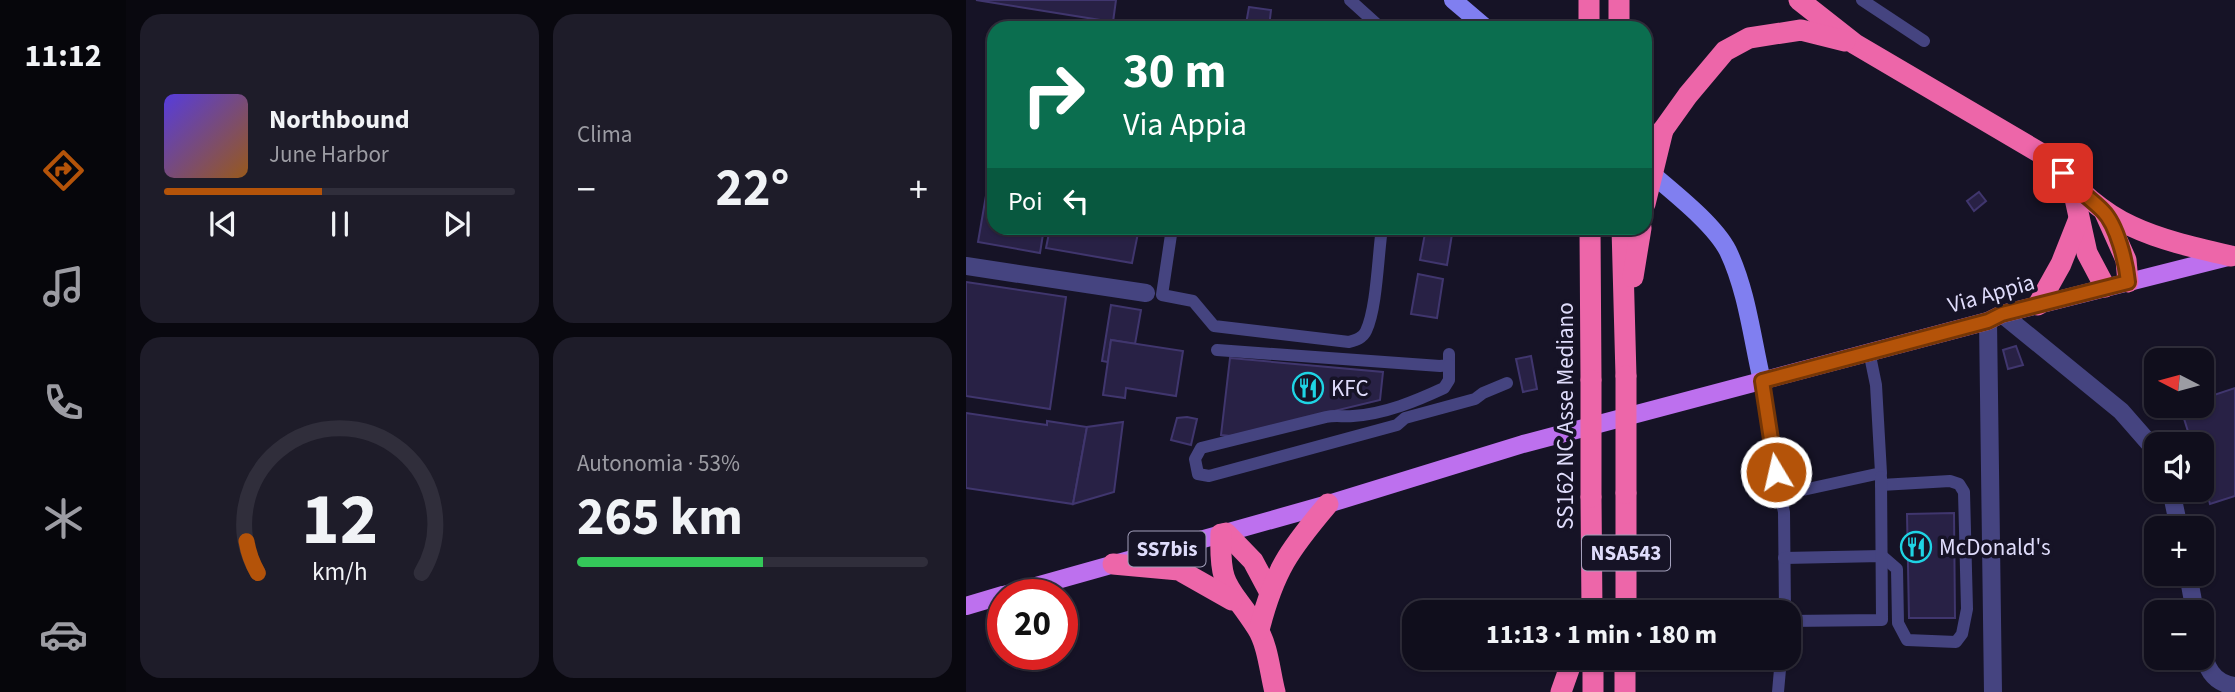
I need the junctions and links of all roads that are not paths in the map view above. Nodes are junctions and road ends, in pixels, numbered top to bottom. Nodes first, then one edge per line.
1 (1350, 0) edge
2 (1453, 0) edge
3 (1589, 0) edge
4 (1619, 0) edge
5 (1799, 0) edge
6 (1862, 0) edge
7 (1373, 21) edge
8 (1478, 21) edge
9 (1589, 21) edge
10 (1619, 21) edge
11 (1924, 41) dead end
12 (1855, 44) junction
13 (1652, 174) edge
14 (1652, 175) edge
15 (2072, 185) junction
16 (2105, 213) junction
17 (2078, 220) junction
18 (1171, 235) edge
19 (1381, 235) edge
20 (1590, 235) edge
21 (1622, 235) edge
22 (1640, 235) edge
23 (2233, 255) edge
24 (966, 266) edge
25 (2128, 282) junction
26 (2105, 287) junction
27 (1146, 293) dead end
28 (2038, 305) junction
29 (1995, 317) junction
30 (1626, 321) junction
31 (1217, 350) dead end
32 (1869, 351) junction
33 (1762, 381) junction
34 (1507, 383) dead end
35 (2144, 437) edge
36 (1881, 479) junction
37 (1780, 495) junction
38 (1328, 504) junction
39 (1223, 534) junction
40 (1882, 556) junction
41 (1784, 558) junction
42 (1113, 564) junction
43 (1060, 579) edge
44 (1269, 591) junction
45 (987, 600) edge
46 (1591, 600) edge
47 (1626, 600) edge
48 (1785, 600) edge
49 (1237, 604) junction
50 (966, 606) edge
51 (1801, 621) edge
52 (1259, 630) junction
53 (1569, 670) edge
54 (1592, 670) edge
55 (1625, 670) edge
56 (1780, 670) edge
57 (2209, 670) edge
58 (2227, 683) edge
59 (1275, 692) edge
60 (1561, 692) edge
61 (1593, 692) edge
62 (1625, 692) edge
63 (1778, 692) edge
64 (1993, 692) edge
65 (2204, 692) edge

1 - 7 lane
2 - 8 street
3 - 9 highway
4 - 10 highway
5 - 12 highway
6 - 11 lane
12 - 14 highway, bridge
12 - 15 highway
13 - 33 street
15 - 16 highway
15 - 17 highway
16 - 23 highway
16 - 25 highway
17 - 26 highway
17 - 28 highway
18 - 19 lane
20 - 46 highway, SS162 NC Asse Mediano, bridge
21 - 30 highway
22 - 30 highway
23 - 25 main road, Via Appia
24 - 27 street
25 - 26 main road, Via Appia
26 - 28 main road, Via Appia
28 - 29 main road, Via Appia
29 - 32 main road, Via Appia
29 - 35 street
29 - 64 street
30 - 47 highway, NSA543, bridge
31 - 34 lane
32 - 33 main road, Via Appia
32 - 36 lane
33 - 37 lane
33 - 38 main road, Via Appia
36 - 37 lane
36 - 40 lane
36 - 40 lane
37 - 41 lane
38 - 39 main road, Via Appia
38 - 44 highway
39 - 42 main road, SS7bis
39 - 44 highway
39 - 49 highway
40 - 41 lane
40 - 51 lane
41 - 48 lane
42 - 43 main road, SS7bis
42 - 49 highway
44 - 52 highway
45 - 50 main road, SS7bis
49 - 52 highway
52 - 59 highway
53 - 60 highway
54 - 61 highway
55 - 62 highway
56 - 63 lane
57 - 58 street
58 - 65 street

